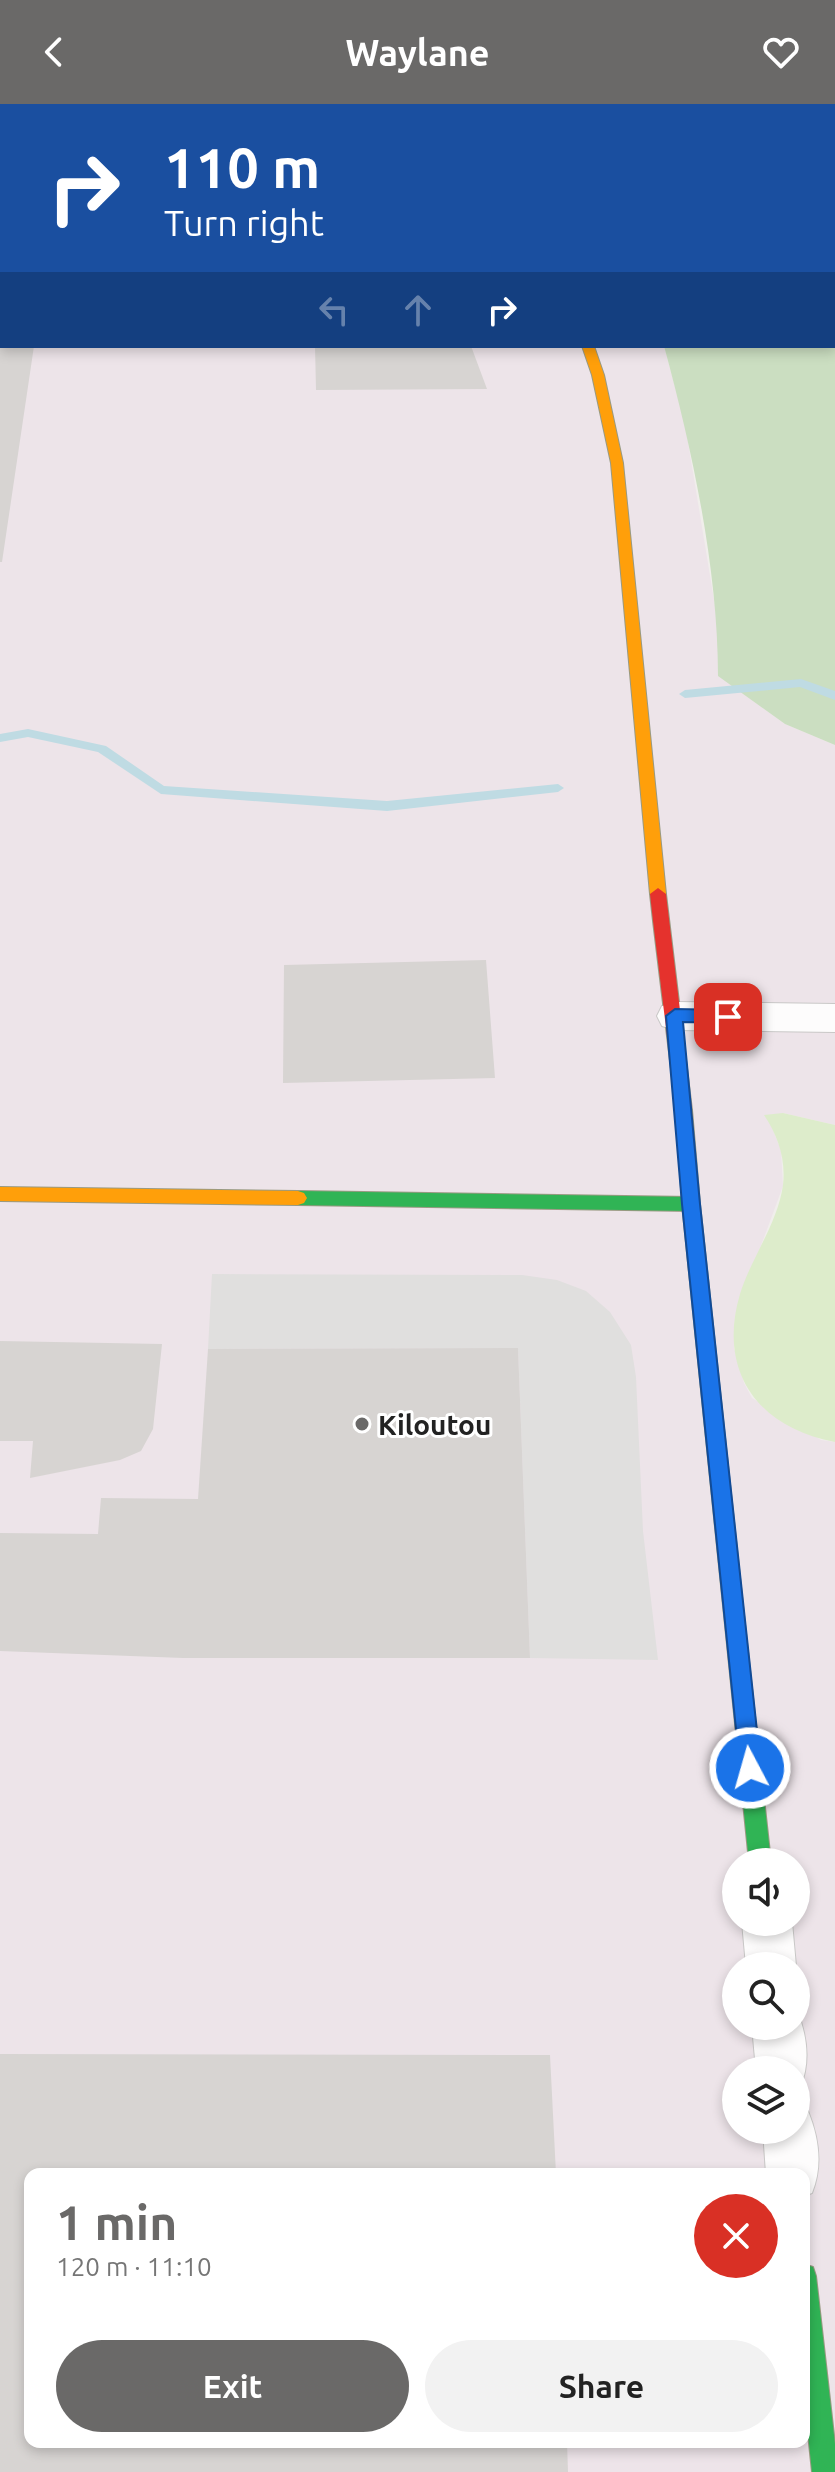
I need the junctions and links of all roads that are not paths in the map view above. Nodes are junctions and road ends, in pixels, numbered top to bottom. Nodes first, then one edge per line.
1 (589, 348) edge
2 (675, 1016) junction
3 (835, 1018) edge
4 (0, 1194) edge
5 (691, 1204) junction
6 (759, 1848) edge
7 (790, 2144) edge
8 (792, 2168) edge
9 (810, 2332) edge
10 (825, 2472) edge

1 - 2 street
2 - 3 street
2 - 5 street
4 - 5 street
5 - 6 street
7 - 8 street
9 - 10 street

